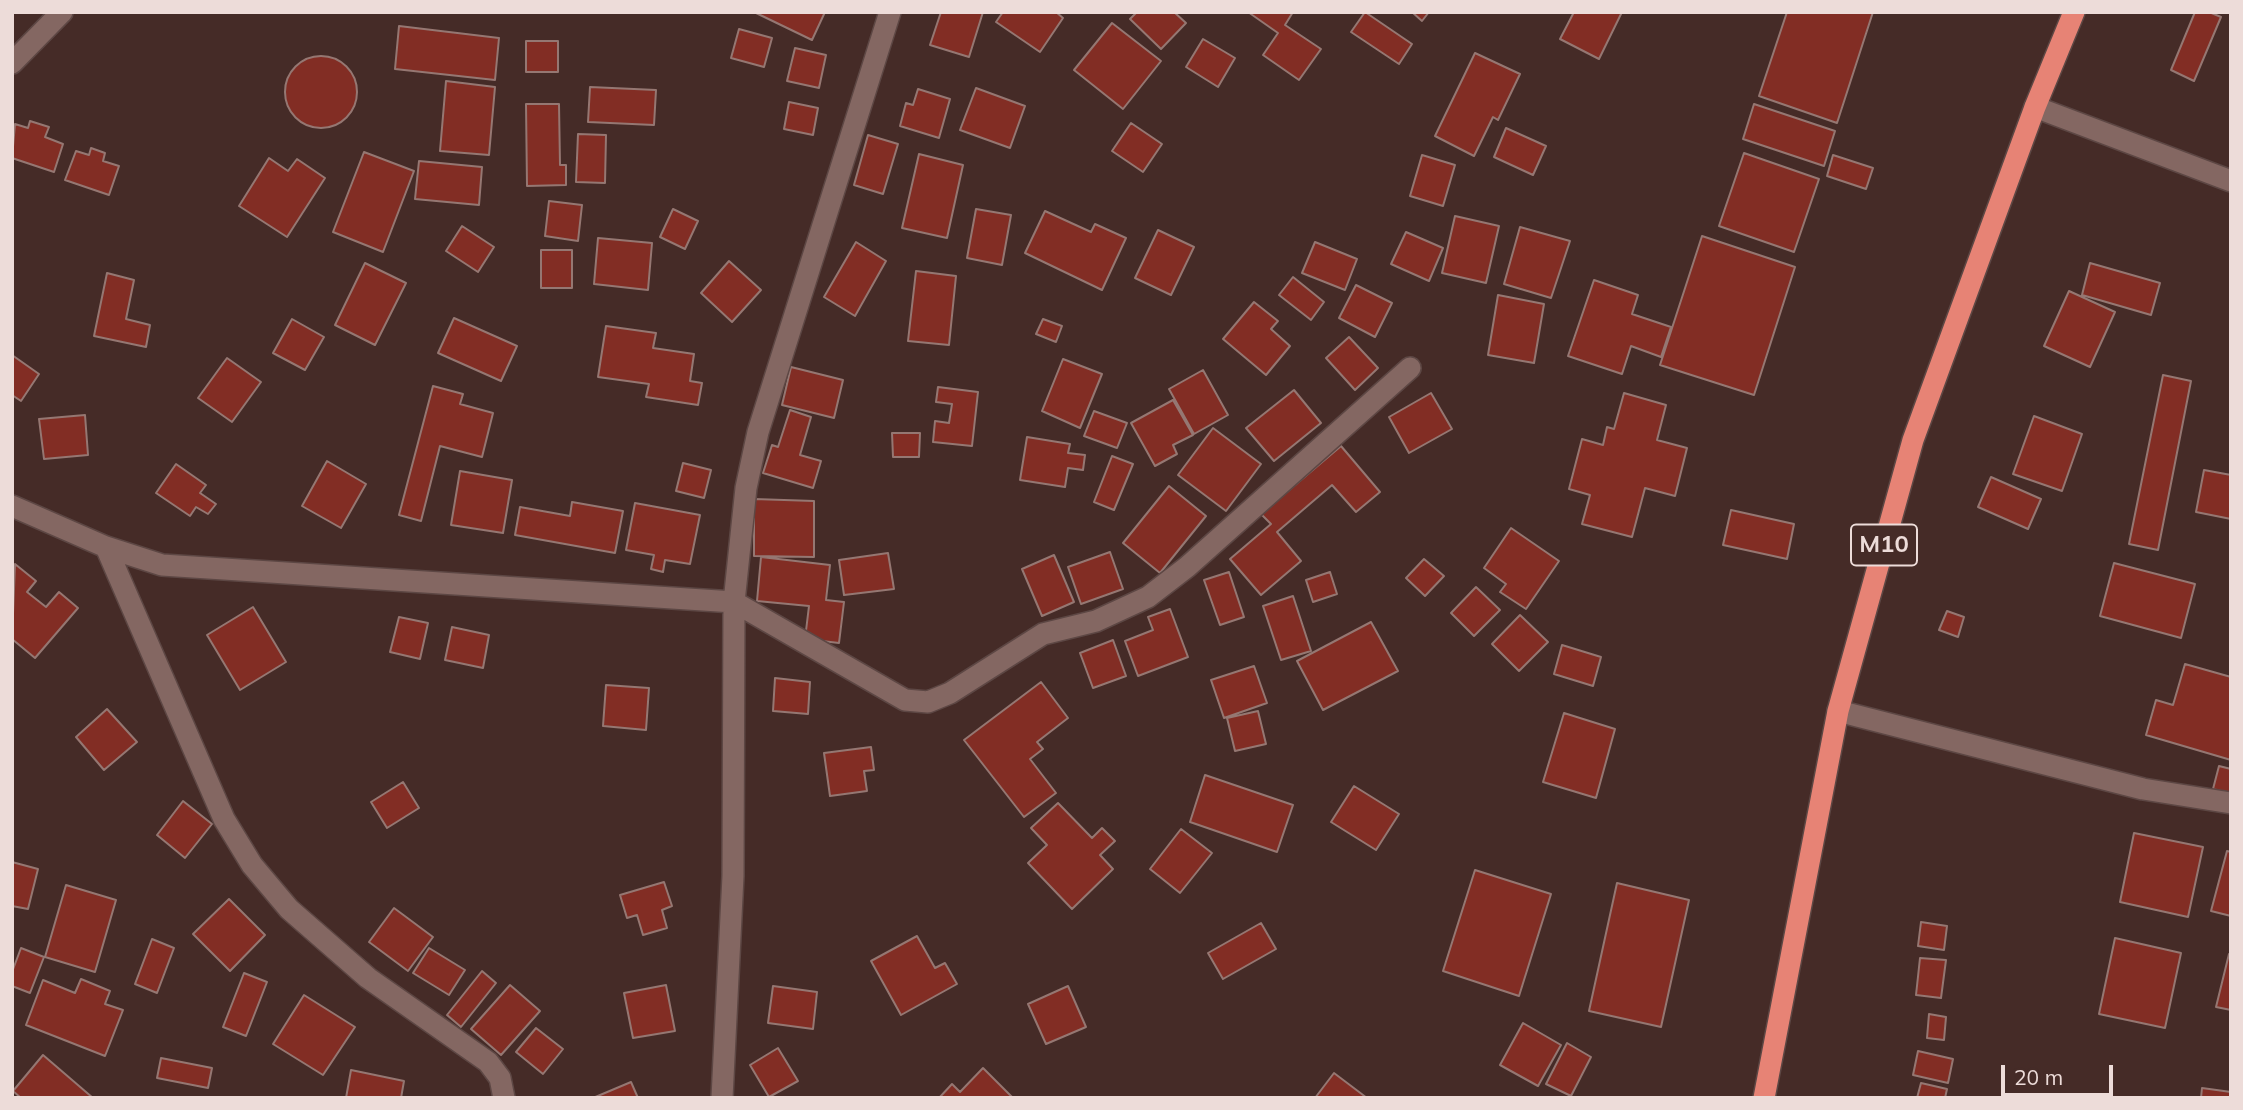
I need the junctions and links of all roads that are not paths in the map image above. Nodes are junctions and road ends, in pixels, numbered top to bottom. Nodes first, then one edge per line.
1 (61, 12) edge
2 (890, 12) edge
3 (2074, 12) edge
4 (20, 41) edge
5 (12, 63) edge
6 (2035, 107) junction
7 (2231, 181) edge
8 (1410, 368) dead end
9 (12, 506) edge
10 (106, 547) junction
11 (734, 603) junction
12 (1838, 711) junction
13 (2231, 803) edge
14 (503, 1098) edge
15 (722, 1098) edge
16 (1764, 1098) edge

1 - 4 street
2 - 11 street
3 - 6 highway, M10
4 - 5 street
6 - 7 street
6 - 12 highway, M10
8 - 11 street
9 - 10 street
10 - 11 street
10 - 14 street
11 - 15 street
12 - 13 street
12 - 16 highway, M10

